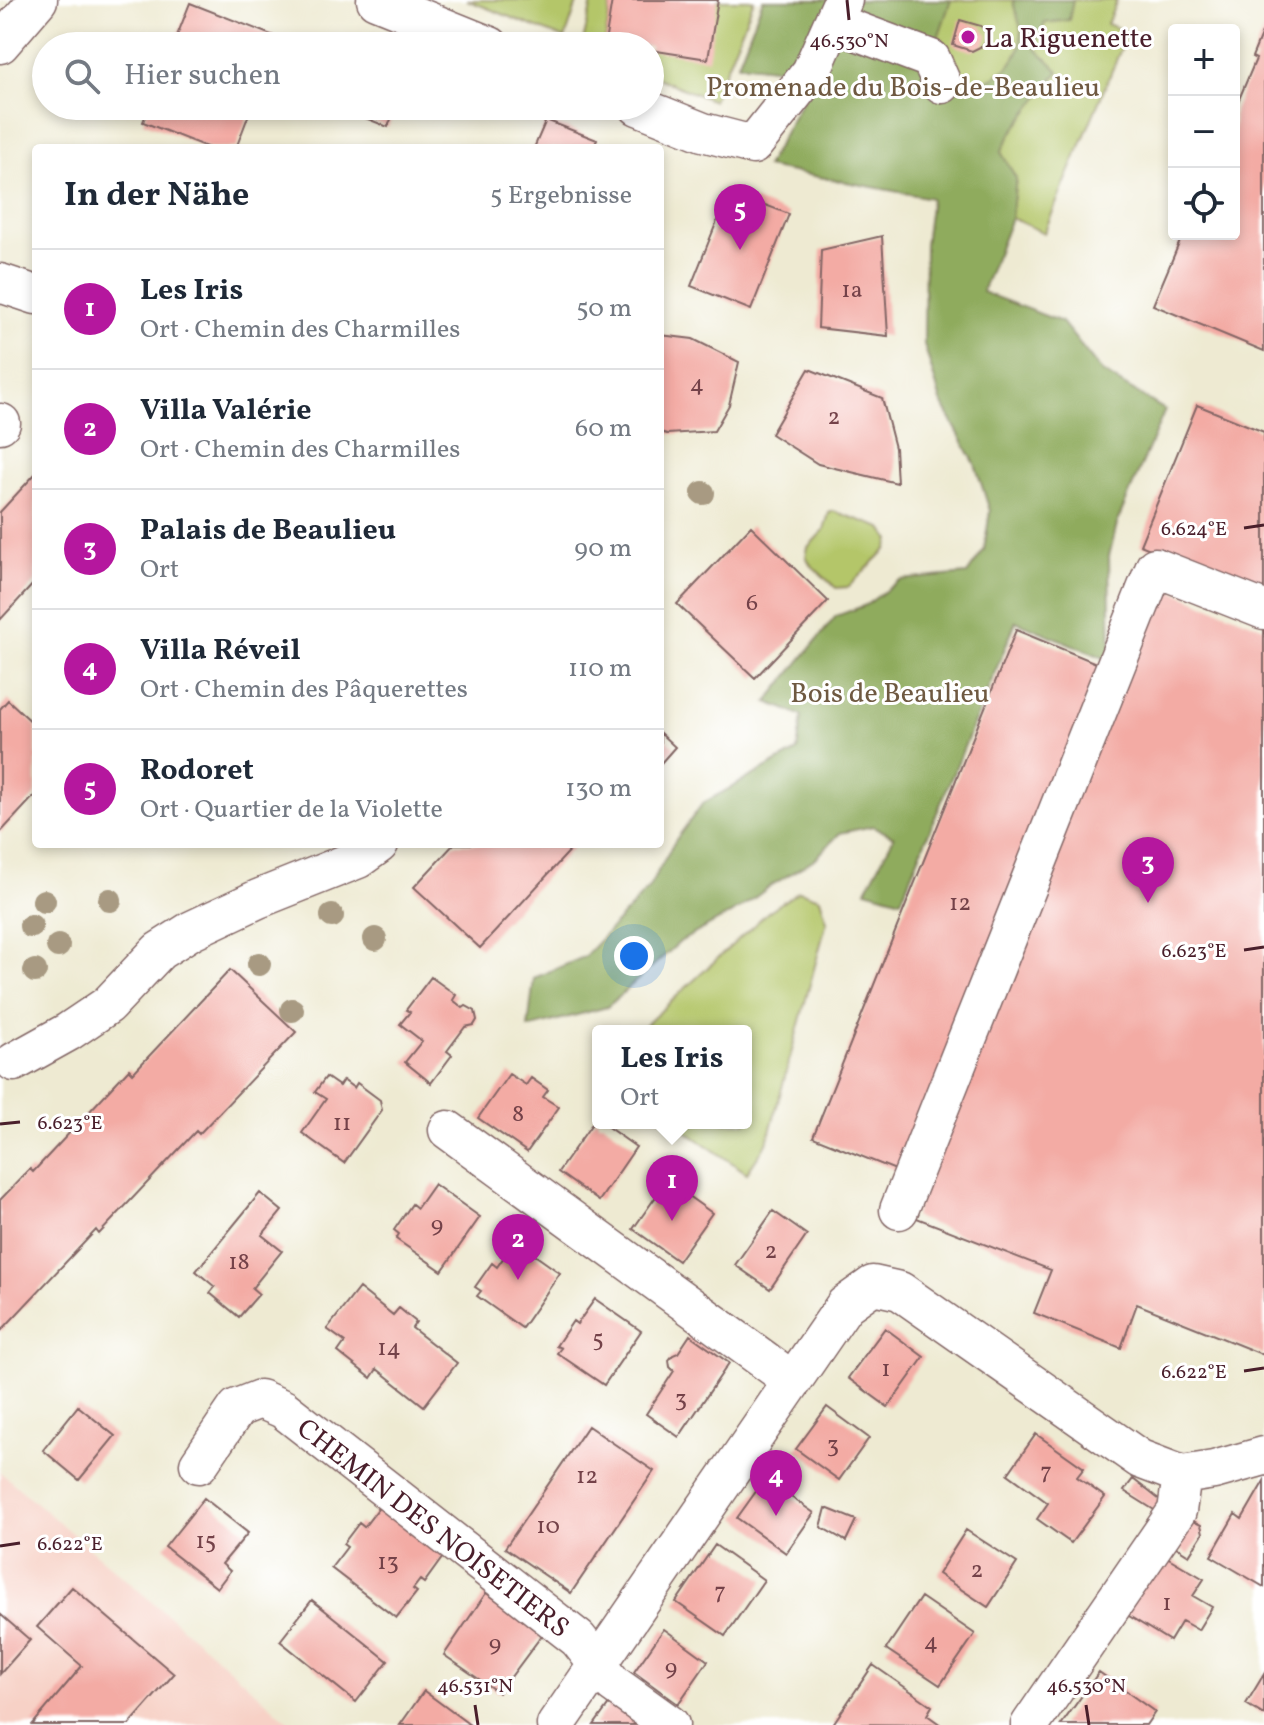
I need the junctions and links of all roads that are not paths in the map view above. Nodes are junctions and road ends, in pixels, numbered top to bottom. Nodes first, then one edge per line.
1 (38, 0) edge
2 (376, 0) edge
3 (839, 12) edge
4 (455, 32) edge
5 (0, 44) edge
6 (942, 84) dead end
7 (664, 116) edge
8 (0, 283) edge
9 (32, 294) edge
10 (1264, 610) edge
11 (373, 848) edge
12 (14, 1062) dead end
13 (448, 1130) dead end
14 (899, 1210) dead end
15 (793, 1381) junction
16 (1264, 1456) edge
17 (199, 1464) dead end
18 (1182, 1475) junction
19 (596, 1664) junction
20 (556, 1725) edge
21 (670, 1725) edge
22 (1030, 1725) edge

1 - 5 street
2 - 4 street
3 - 6 street
3 - 7 street
8 - 9 street
10 - 14 street
11 - 12 street
13 - 15 street
15 - 18 street
15 - 19 street
16 - 18 street
17 - 19 street, CHEMIN DES NOISETIERS
18 - 22 street
19 - 20 street
19 - 21 street, CHEMIN DES NOISETIERS

